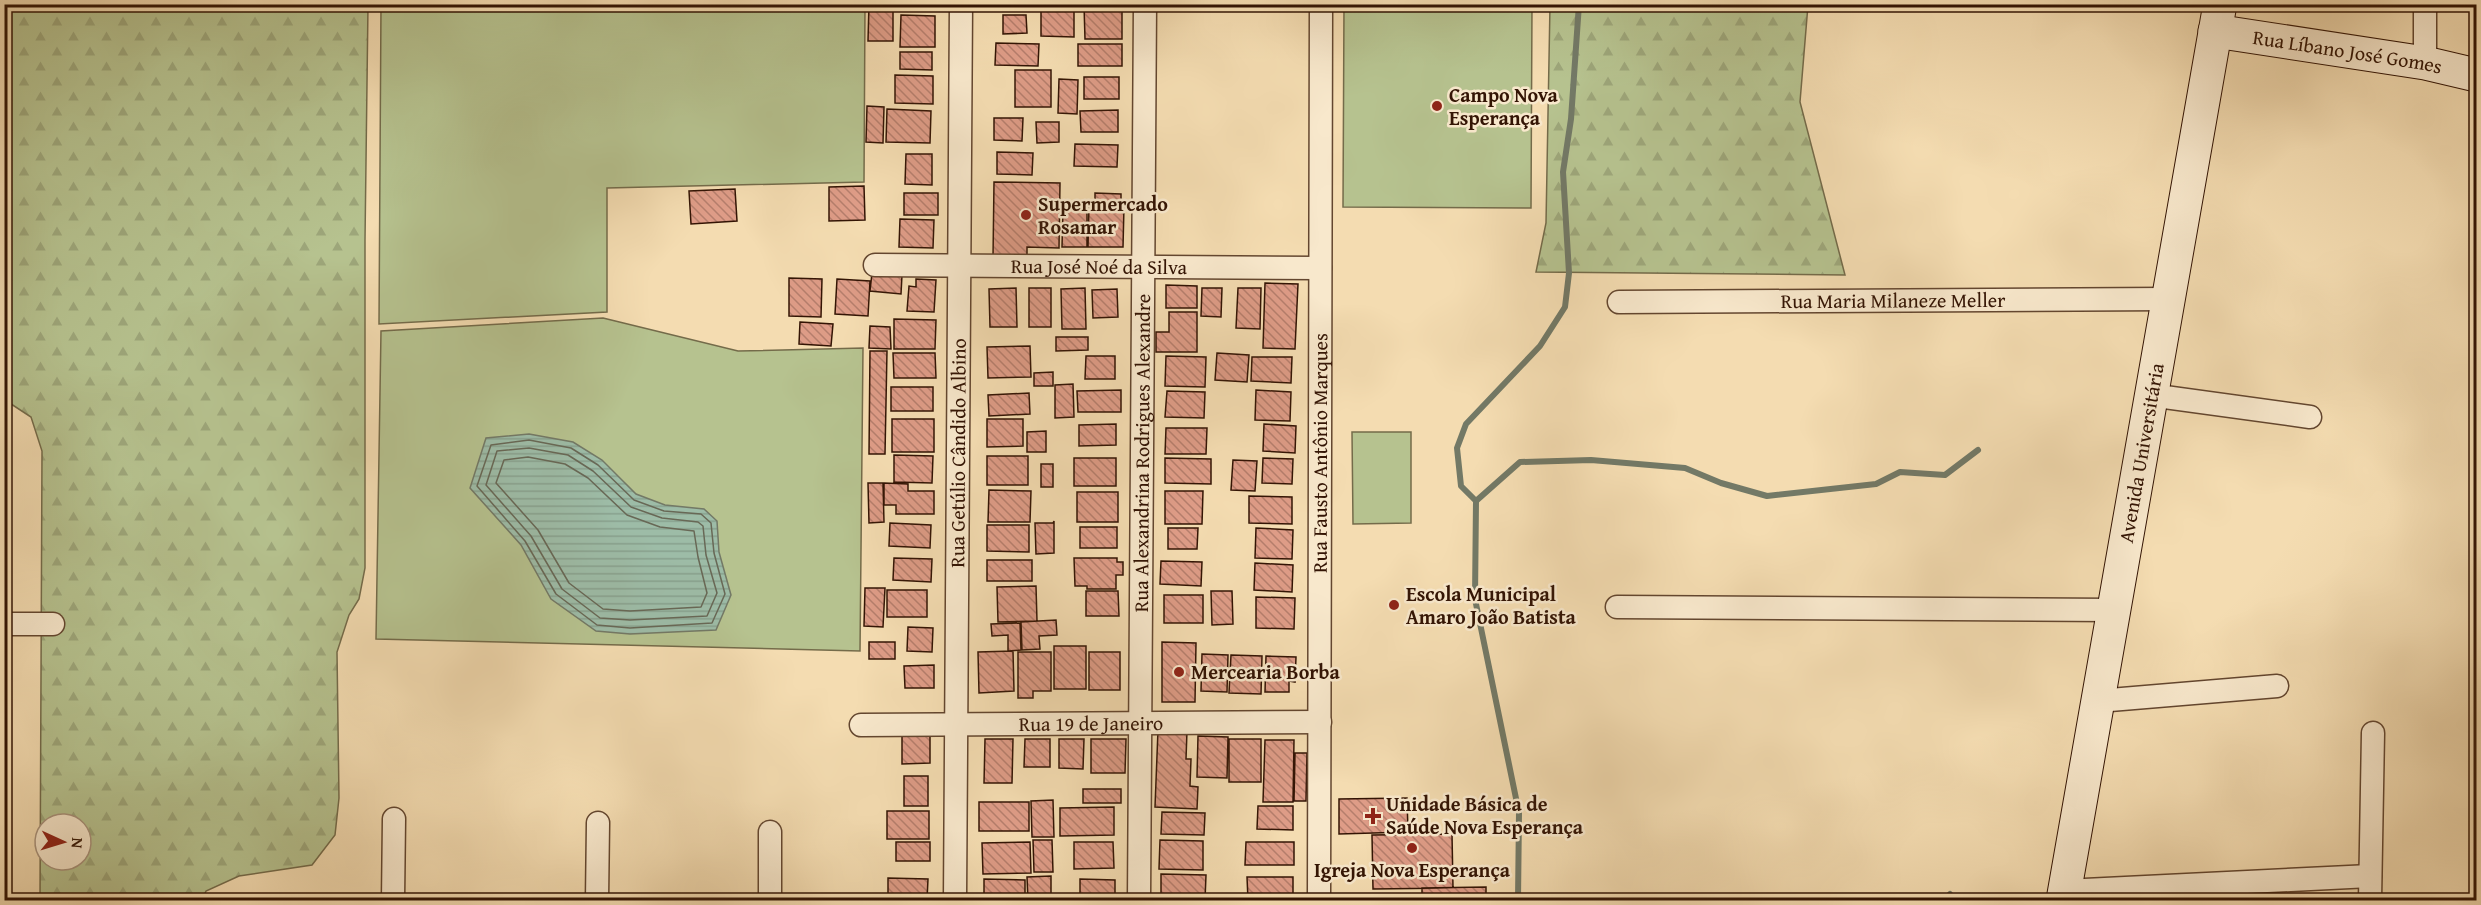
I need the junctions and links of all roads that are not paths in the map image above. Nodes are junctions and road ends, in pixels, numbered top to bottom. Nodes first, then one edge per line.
1 (961, 4) edge
2 (1145, 4) edge
3 (1321, 4) edge
4 (2426, 4) edge
5 (2218, 18) edge
6 (2425, 63) junction
7 (2476, 75) edge
8 (875, 265) dead end
9 (959, 266) junction
10 (1143, 267) junction
11 (1320, 268) junction
12 (2168, 299) junction
13 (1619, 302) dead end
14 (2150, 395) junction
15 (2310, 417) dead end
16 (1617, 607) dead end
17 (2114, 610) junction
18 (4, 624) edge
19 (53, 624) dead end
20 (2277, 686) dead end
21 (2098, 701) junction
22 (1320, 722) junction
23 (1140, 723) junction
24 (956, 724) junction
25 (861, 725) dead end
26 (2373, 733) dead end
27 (394, 819) dead end
28 (598, 824) dead end
29 (770, 832) dead end
30 (2370, 876) junction
31 (2063, 896) edge
32 (393, 900) edge
33 (597, 900) edge
34 (770, 900) edge
35 (955, 900) edge
36 (1139, 900) edge
37 (1319, 900) edge
38 (2370, 900) edge

1 - 9 street, Rua Getúlio Cândido Albino
2 - 10 street, Rua Alexandrina Rodrigues Alexandre
3 - 11 street, Rua Fausto Antônio Marques
4 - 6 street
5 - 6 main road, Rua Líbano José Gomes
5 - 12 main road, Avenida Universitária
6 - 7 main road, Rua Líbano José Gomes
8 - 9 street, Rua José Noé da Silva
9 - 10 street, Rua José Noé da Silva
9 - 24 street, Rua Getúlio Cândido Albino
10 - 11 street, Rua José Noé da Silva
10 - 23 street, Rua Alexandrina Rodrigues Alexandre
11 - 22 street, Rua Fausto Antônio Marques
12 - 13 street, Rua Maria Milaneze Meller
12 - 14 main road, Avenida Universitária
14 - 15 street
14 - 17 main road, Avenida Universitária
16 - 17 street
17 - 21 main road, Avenida Universitária
18 - 19 street
20 - 21 street
21 - 31 main road, Avenida Universitária
22 - 23 street, Rua 19 de Janeiro
22 - 37 street, Rua Fausto Antônio Marques
23 - 24 street, Rua 19 de Janeiro
23 - 36 street, Rua Alexandrina Rodrigues Alexandre
24 - 25 street, Rua 19 de Janeiro
24 - 35 street, Rua Getúlio Cândido Albino
26 - 30 street
27 - 32 street
28 - 33 street
29 - 34 street
30 - 31 street
30 - 38 street

